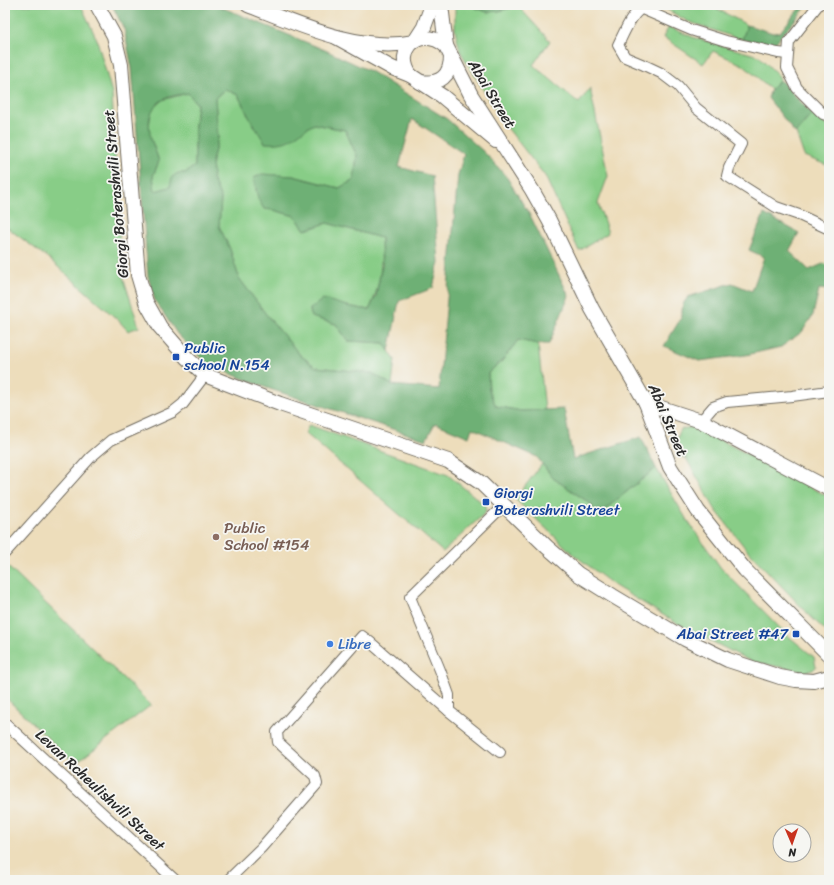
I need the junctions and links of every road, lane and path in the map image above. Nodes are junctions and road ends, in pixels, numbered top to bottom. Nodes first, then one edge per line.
1 (97, 5) edge
2 (248, 5) edge
3 (432, 5) edge
4 (441, 5) edge
5 (818, 5) edge
6 (336, 37) junction
7 (414, 41) junction
8 (448, 51) junction
9 (787, 54) junction
10 (415, 79) junction
11 (829, 116) edge
12 (505, 149) junction
13 (829, 229) edge
14 (205, 375) junction
15 (829, 391) edge
16 (646, 403) junction
17 (701, 421) junction
18 (829, 489) edge
19 (504, 505) junction
20 (5, 553) edge
21 (829, 655) edge
22 (829, 677) edge
23 (449, 711) junction
24 (5, 723) edge
25 (500, 752) dead end
26 (175, 880) edge
27 (228, 880) edge

1 - 14 street, Giorgi Boterashvili Street
2 - 6 street
3 - 7 street
4 - 8 street, Abai Street
5 - 9 street
6 - 7 street
6 - 10 street, Abai Street
7 - 8 street
7 - 10 street
8 - 10 street
8 - 12 street, Abai Street
9 - 11 street
9 - 13 street
10 - 12 street, Abai Street
12 - 16 street, Abai Street
14 - 19 street, Giorgi Boterashvili Street
14 - 20 street
15 - 17 street
16 - 17 street
16 - 21 street, Abai Street
17 - 18 street
19 - 22 street, Giorgi Boterashvili Street
19 - 23 street
23 - 25 street
23 - 27 street
24 - 26 street, Levan Rcheulishvili Street

